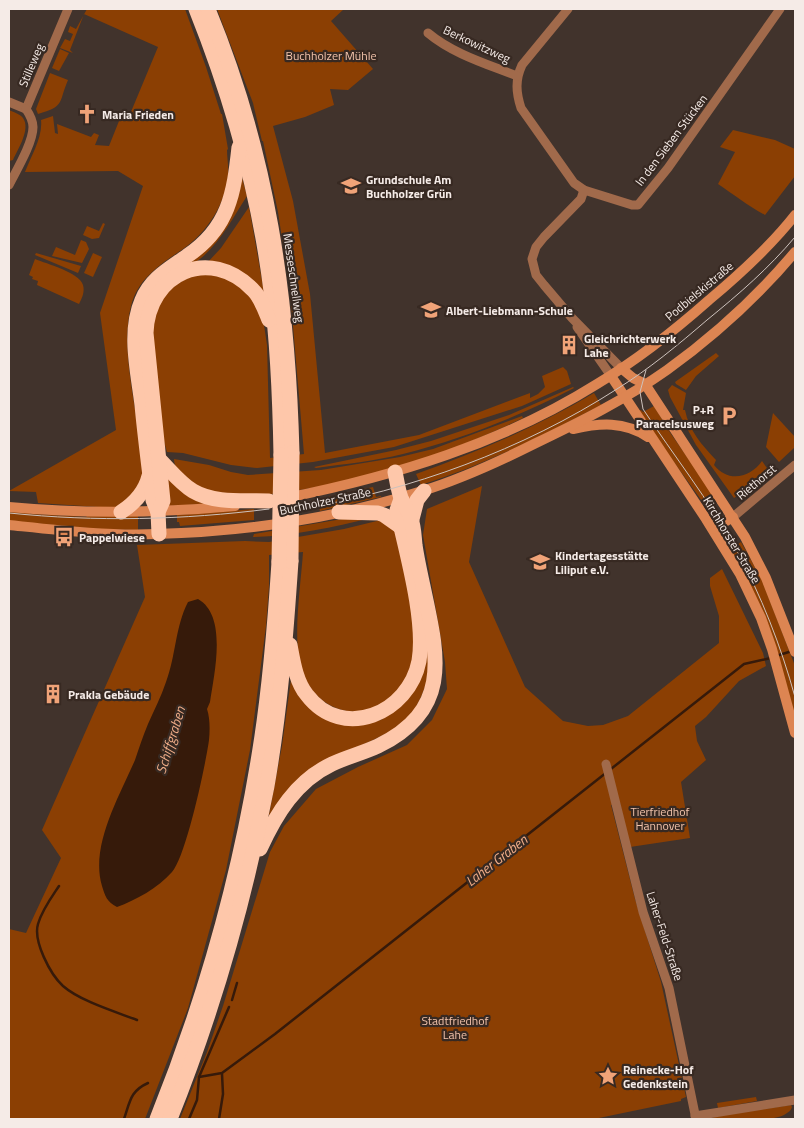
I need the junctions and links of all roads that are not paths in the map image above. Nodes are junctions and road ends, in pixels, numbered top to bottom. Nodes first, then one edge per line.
1 (68, 9) edge
2 (196, 9) edge
3 (208, 9) edge
4 (568, 9) edge
5 (780, 9) edge
6 (428, 34) dead end
7 (517, 76) junction
8 (233, 95) junction
9 (9, 102) edge
10 (26, 109) junction
11 (246, 137) junction
12 (9, 185) edge
13 (584, 190) junction
14 (795, 215) edge
15 (795, 252) edge
16 (572, 318) junction
17 (275, 333) junction
18 (622, 368) junction
19 (610, 376) junction
20 (645, 384) junction
21 (624, 397) junction
22 (562, 431) junction
23 (652, 440) junction
24 (287, 454) junction
25 (159, 459) junction
26 (795, 465) edge
27 (395, 472) junction
28 (150, 475) junction
29 (424, 491) junction
30 (401, 497) junction
31 (269, 501) junction
32 (9, 507) edge
33 (122, 512) junction
34 (158, 512) junction
35 (339, 512) junction
36 (733, 517) junction
37 (406, 523) junction
38 (9, 525) edge
39 (713, 529) junction
40 (159, 534) junction
41 (285, 561) junction
42 (287, 629) junction
43 (794, 648) edge
44 (795, 733) edge
45 (606, 764) dead end
46 (246, 880) junction
47 (211, 985) junction
48 (203, 1012) junction
49 (795, 1100) edge
50 (696, 1118) edge
51 (157, 1119) edge
52 (170, 1119) edge

1 - 10 street, Stilleweg
2 - 8 highway, Messeschnellweg
3 - 8 highway, Messeschnellweg
4 - 7 street
5 - 13 street, In den Sieben Stücken
6 - 7 street, Berkowitzweg
7 - 13 street, In den Sieben Stücken
8 - 11 highway, Messeschnellweg
9 - 10 street
10 - 12 street
11 - 17 highway
11 - 24 highway, Messeschnellweg
11 - 28 highway
13 - 16 street
14 - 18 main road, Podbielskistraße
15 - 20 main road
16 - 18 street
16 - 19 street
17 - 24 highway
17 - 25 highway
18 - 19 main road, Podbielskistraße
18 - 20 main road, Kirchhorster Straße
19 - 21 main road, Kirchhorster Straße
19 - 27 main road, Buchholzer Straße
20 - 21 main road
20 - 36 main road, Kirchhorster Straße
21 - 22 main road, Buchholzer Straße
21 - 23 main road, Kirchhorster Straße
22 - 23 main road
22 - 29 main road, Buchholzer Straße
23 - 39 main road, Kirchhorster Straße
24 - 41 highway, bridge
25 - 31 highway
25 - 34 highway
26 - 36 street, Riethorst
27 - 30 highway
27 - 31 main road, Buchholzer Straße
28 - 33 highway
28 - 34 highway
29 - 30 main road, Buchholzer Straße
29 - 37 highway
30 - 35 main road, Buchholzer Straße
30 - 37 highway
31 - 34 main road, Buchholzer Straße
32 - 33 main road, Buchholzer Straße
33 - 34 main road, Buchholzer Straße
34 - 40 highway
35 - 37 highway
35 - 40 main road, Buchholzer Straße
36 - 39 main road
36 - 43 main road, Kirchhorster Straße
37 - 42 highway
37 - 46 highway
38 - 40 main road, Buchholzer Straße
39 - 44 main road, Kirchhorster Straße
41 - 42 highway
41 - 47 highway
42 - 46 highway
45 - 50 street, Laher-Feld-Straße
46 - 47 highway
47 - 48 highway
48 - 51 highway
48 - 52 highway
49 - 50 street, Laher-Feld-Straße

